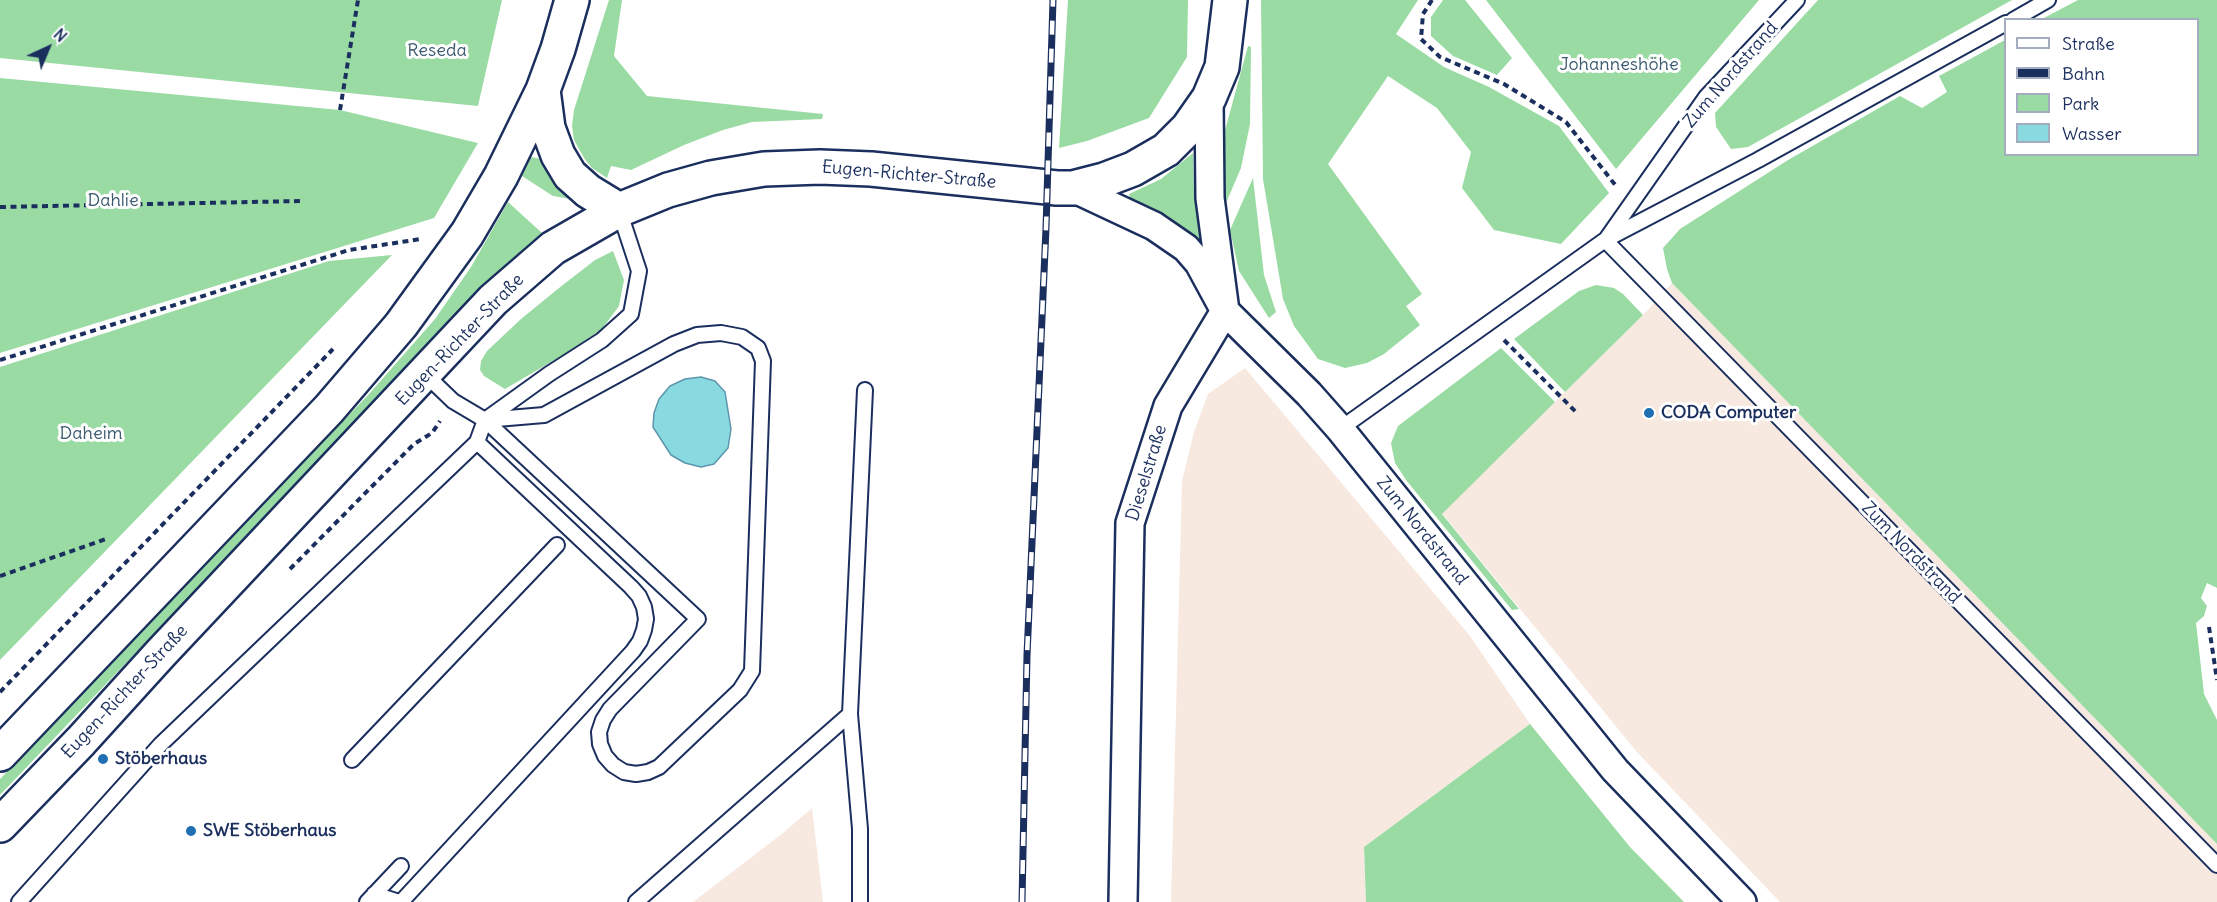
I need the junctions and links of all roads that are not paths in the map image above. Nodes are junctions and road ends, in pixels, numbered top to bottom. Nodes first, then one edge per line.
1 (572, 0) edge
2 (1230, 0) edge
3 (1797, 0) edge
4 (2048, 0) edge
5 (2016, 18) edge
6 (2004, 25) edge
7 (543, 90) junction
8 (1209, 98) junction
9 (1065, 188) junction
10 (619, 210) junction
11 (1605, 240) junction
12 (1226, 311) junction
13 (425, 374) junction
14 (865, 390) dead end
15 (485, 420) junction
16 (1340, 429) junction
17 (477, 442) junction
18 (557, 545) dead end
19 (850, 714) junction
20 (0, 754) edge
21 (352, 760) dead end
22 (0, 825) edge
23 (2217, 865) edge
24 (401, 866) dead end
25 (370, 898) edge
26 (19, 902) edge
27 (400, 902) edge
28 (636, 902) edge
29 (860, 902) edge
30 (1123, 902) edge
31 (1742, 902) edge

1 - 7 main road
2 - 8 main road
3 - 11 lane, Zum Nordstrand
4 - 5 lane
6 - 11 lane
7 - 10 main road
7 - 20 main road
8 - 9 main road
8 - 12 street
9 - 10 main road, Eugen-Richter-Straße
9 - 12 street, Zum Nordstrand
10 - 13 main road, Eugen-Richter-Straße
10 - 15 lane
11 - 16 lane, Zum Nordstrand
11 - 23 lane, Zum Nordstrand
12 - 16 street, Zum Nordstrand
12 - 30 street, Dieselstraße
13 - 15 lane
13 - 22 main road, Eugen-Richter-Straße
14 - 19 lane
15 - 15 lane
15 - 17 lane
16 - 31 street, Zum Nordstrand
17 - 26 lane
17 - 27 lane
18 - 21 lane
19 - 28 lane
19 - 29 lane
24 - 25 lane
25 - 27 lane

